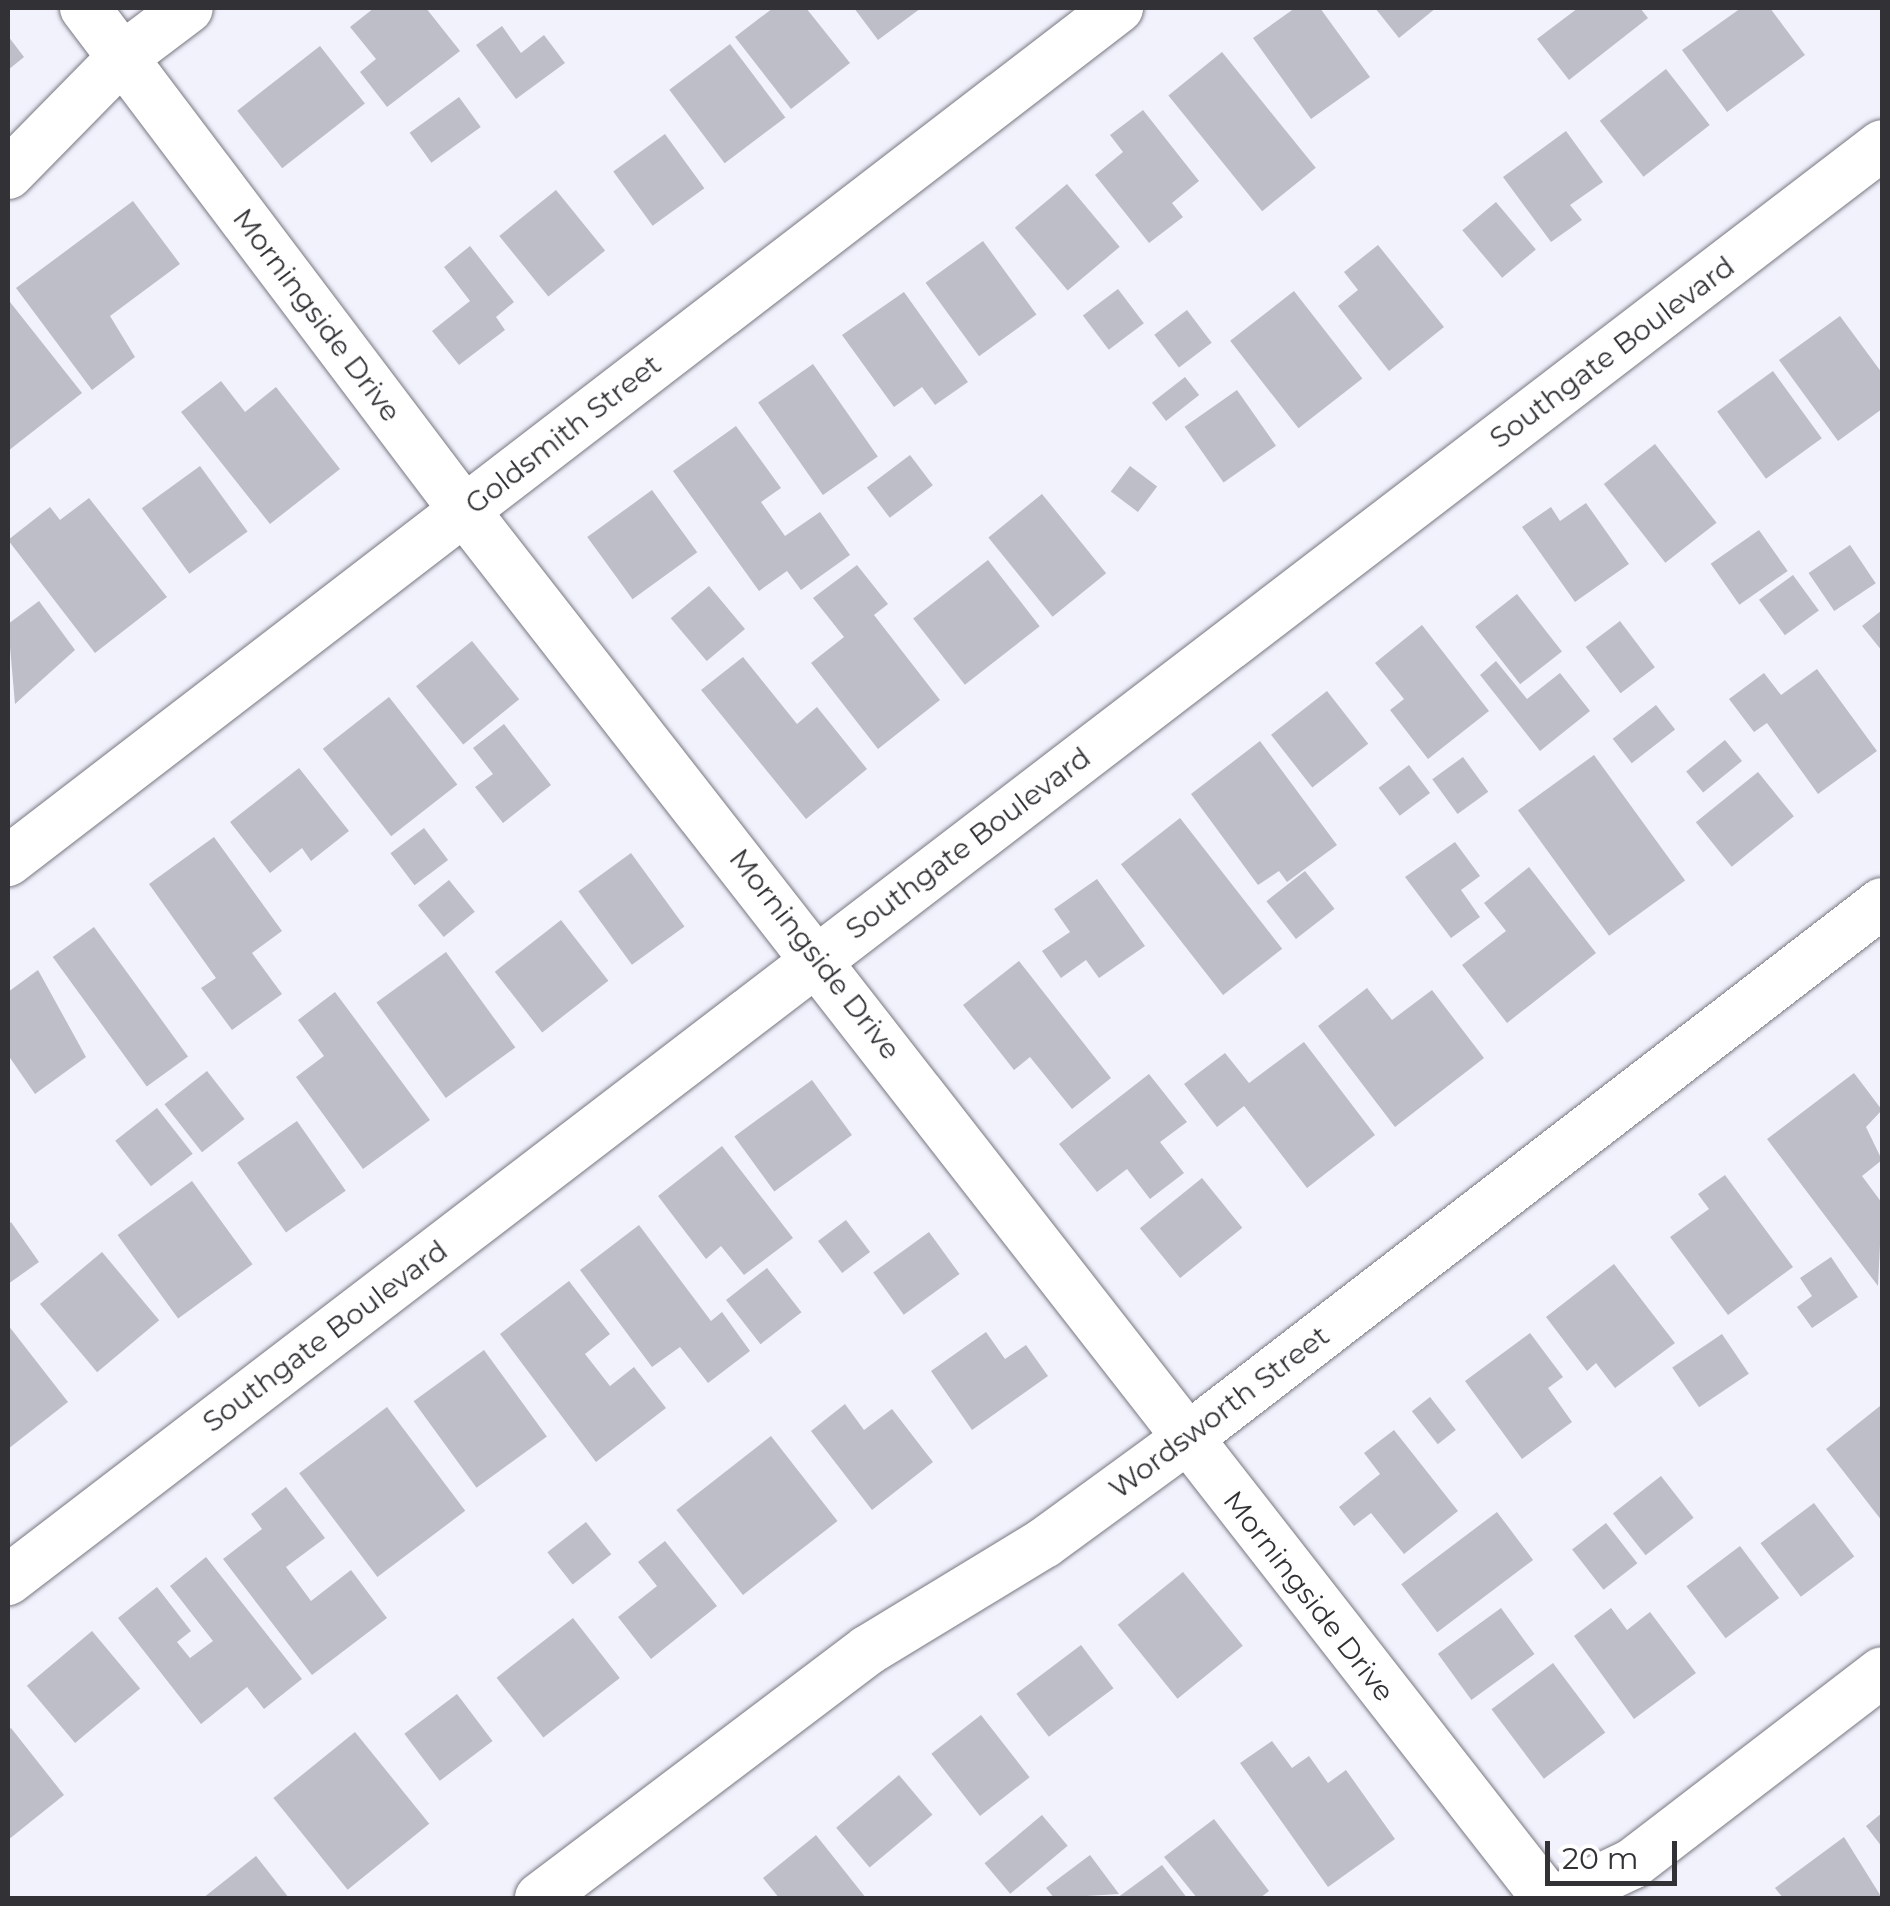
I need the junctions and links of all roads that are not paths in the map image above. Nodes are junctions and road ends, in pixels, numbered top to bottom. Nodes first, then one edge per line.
1 (85, 8) edge
2 (188, 8) edge
3 (1118, 8) edge
4 (123, 57) junction
5 (1882, 145) edge
6 (8, 174) edge
7 (464, 510) junction
8 (8, 861) edge
9 (1882, 902) edge
10 (819, 957) junction
11 (1185, 1440) junction
12 (8, 1580) edge
13 (1882, 1672) edge
14 (540, 1898) edge
15 (1547, 1898) edge
16 (1561, 1898) edge

1 - 4 street, Morningside Drive
2 - 4 street
3 - 7 street, Goldsmith Street
4 - 6 street
4 - 7 street, Morningside Drive
5 - 10 street, Southgate Boulevard
7 - 8 street, Goldsmith Street
7 - 10 street, Morningside Drive
9 - 11 street, Wordsworth Street
10 - 11 street, Morningside Drive
10 - 12 street, Southgate Boulevard
11 - 14 street, Wordsworth Street
11 - 15 street, Morningside Drive
13 - 16 street

